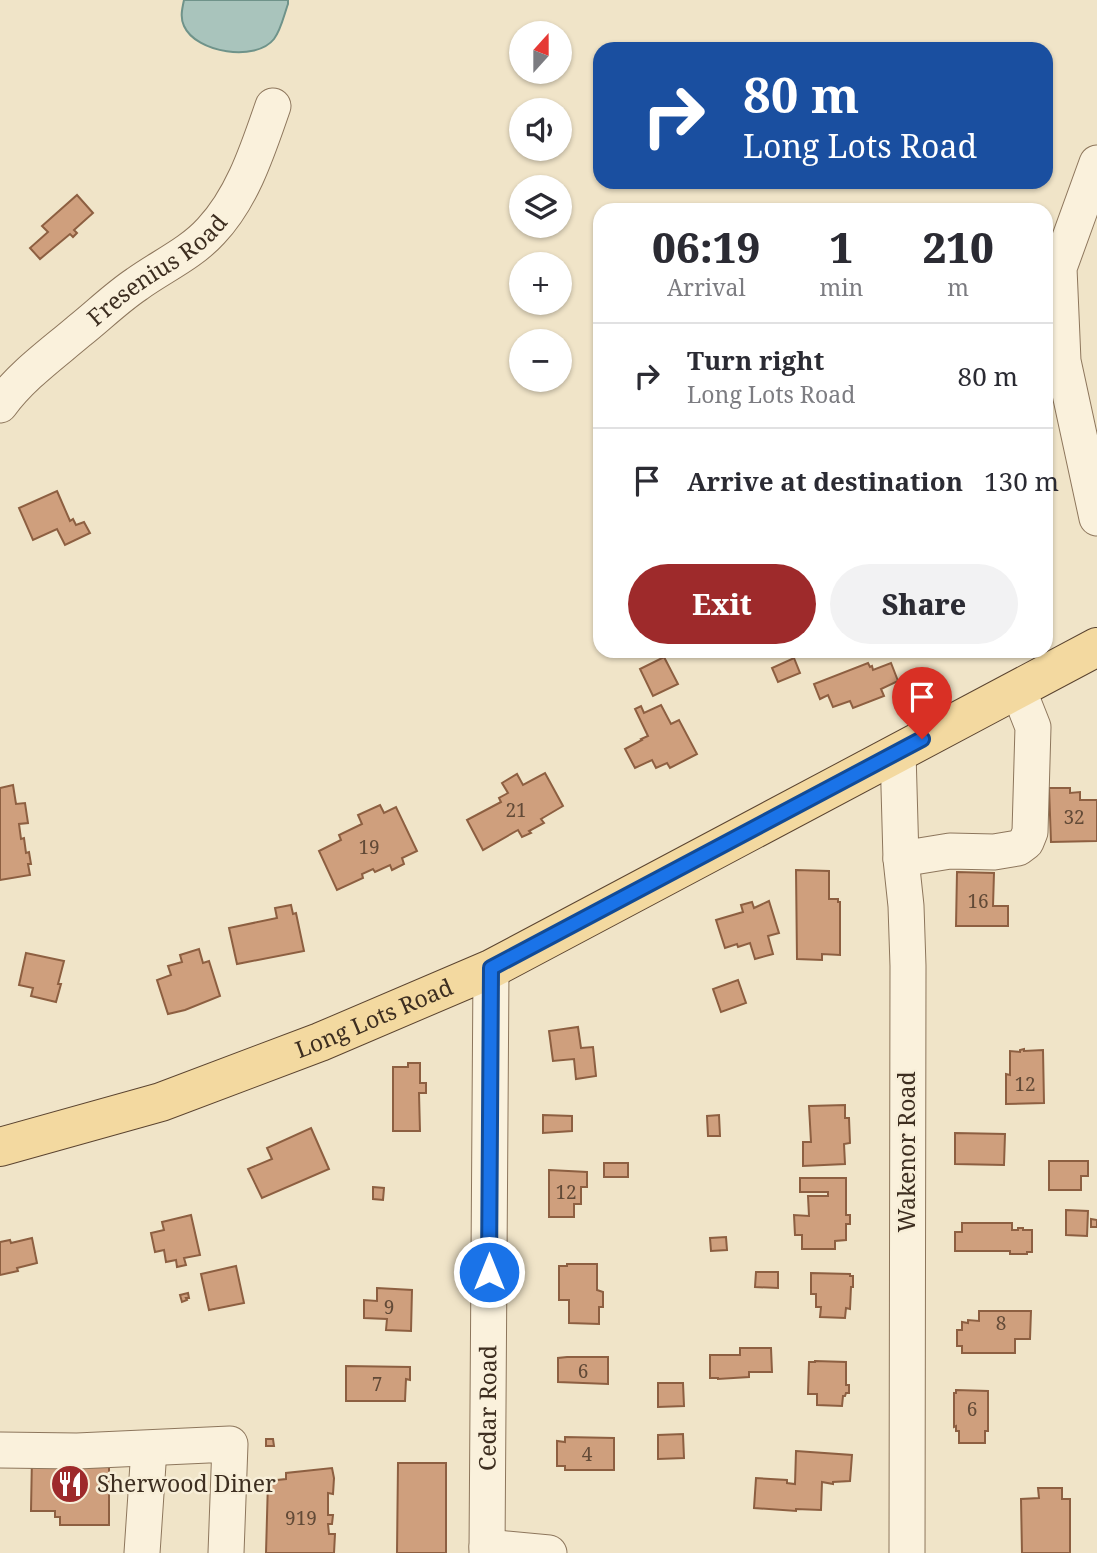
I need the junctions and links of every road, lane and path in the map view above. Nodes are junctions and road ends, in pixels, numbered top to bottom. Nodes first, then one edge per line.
1 (273, 106) dead end
2 (1097, 163) edge
3 (0, 404) edge
4 (1097, 517) edge
5 (1097, 647) edge
6 (1017, 689) junction
7 (898, 752) junction
8 (901, 859) junction
9 (491, 968) junction
10 (0, 1147) edge
11 (149, 1449) junction
12 (0, 1450) edge
13 (487, 1550) edge
14 (142, 1553) edge
15 (226, 1553) edge
16 (549, 1553) edge
17 (907, 1553) edge

1 - 3 street, Fresenius Road
2 - 4 street
5 - 6 main road, Long Lots Road
6 - 7 main road, Long Lots Road
6 - 8 street
7 - 8 street, Wakenor Road
7 - 9 main road, Long Lots Road
8 - 17 street, Wakenor Road
9 - 10 main road, Long Lots Road
9 - 13 street, Cedar Road
11 - 12 street
11 - 14 street
11 - 15 street
13 - 16 street

